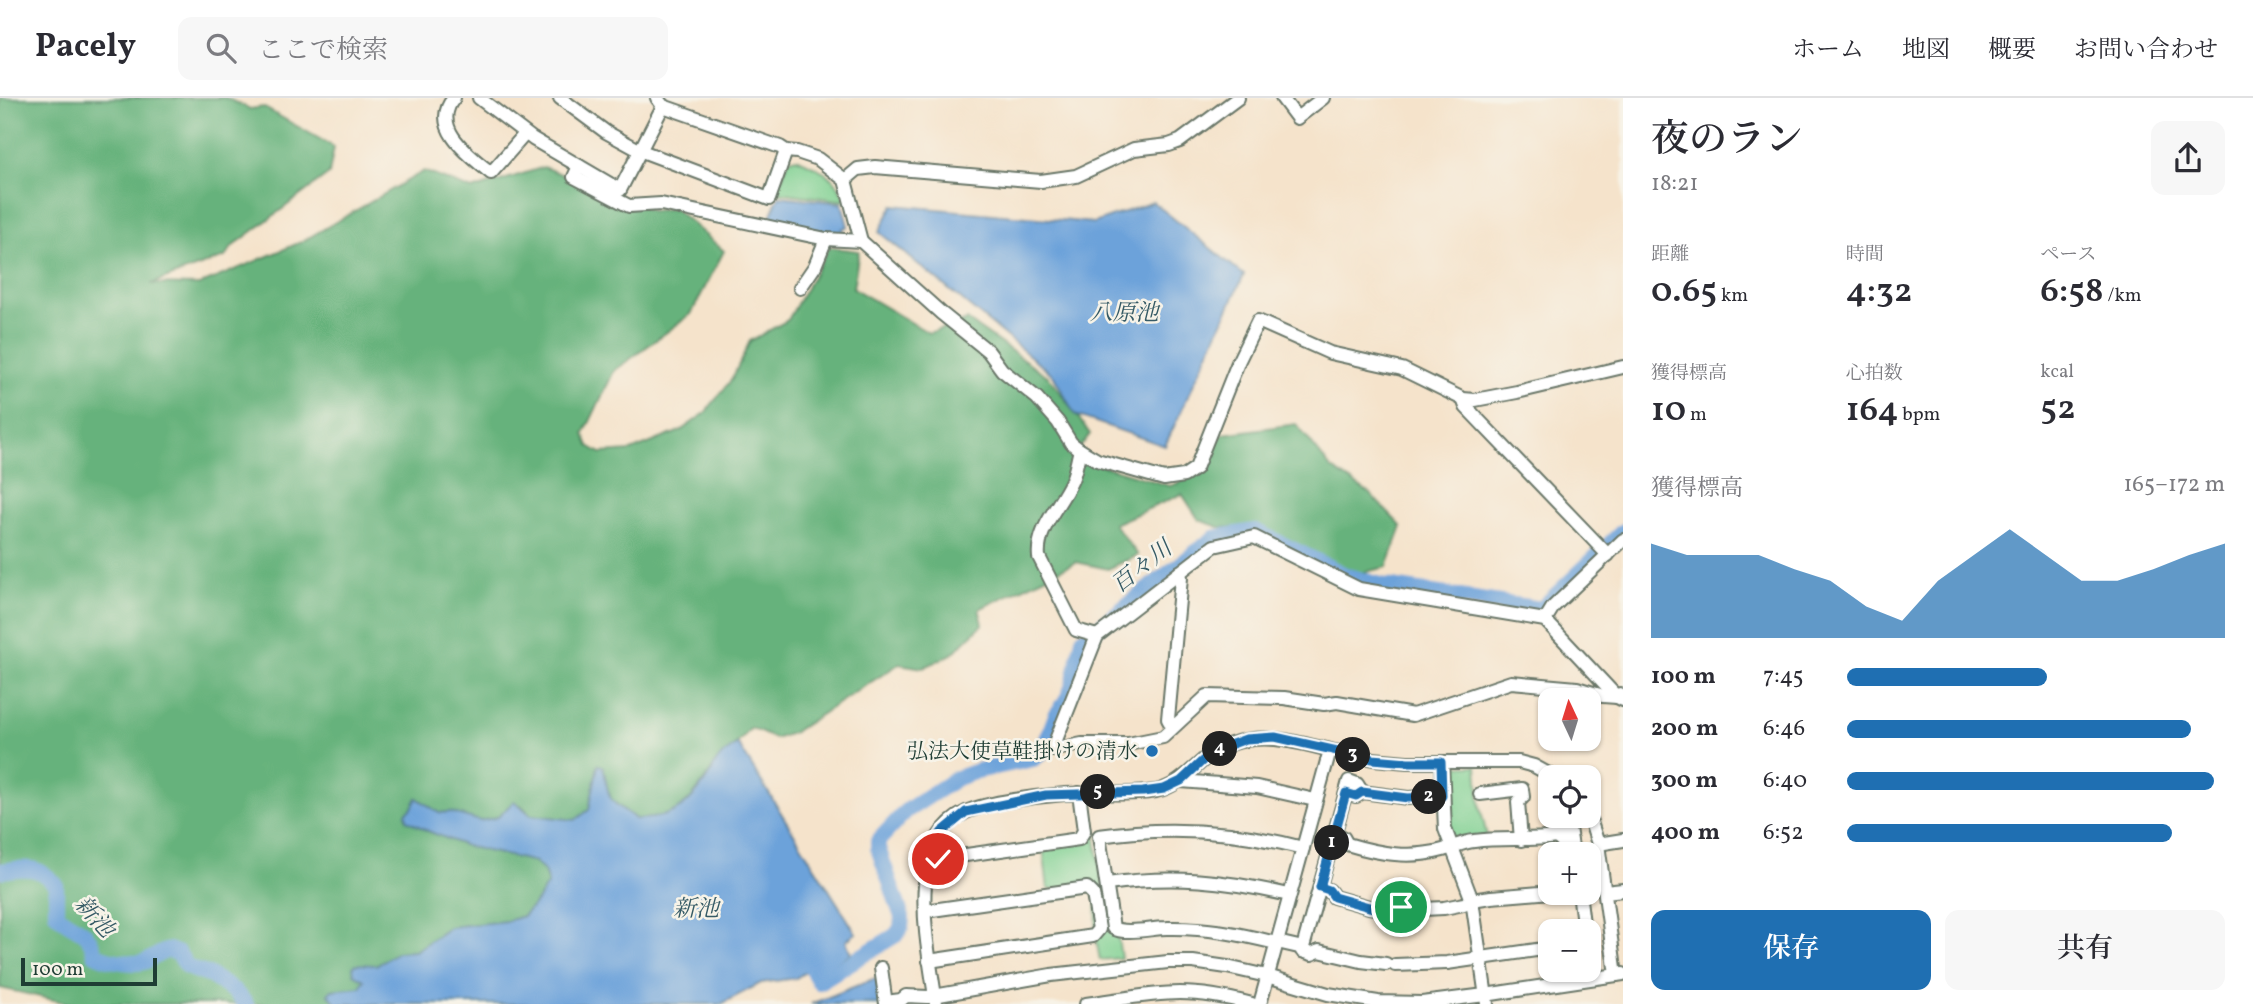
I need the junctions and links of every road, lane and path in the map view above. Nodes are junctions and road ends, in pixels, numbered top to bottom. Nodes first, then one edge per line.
1 (454, 98) edge
2 (479, 98) edge
3 (560, 98) edge
4 (1238, 98) edge
5 (1282, 98) edge
6 (1323, 98) edge
7 (660, 102) edge
8 (1223, 103) edge
9 (525, 134) junction
10 (639, 150) junction
11 (786, 152) junction
12 (579, 166) junction
13 (845, 180) junction
14 (826, 239) junction
15 (861, 241) junction
16 (800, 288) dead end
17 (1623, 367) edge
18 (1463, 400) junction
19 (1080, 450) junction
20 (1623, 540) edge
21 (1608, 555) junction
22 (1180, 572) junction
23 (1545, 620) junction
24 (1097, 636) junction
25 (1621, 696) edge
26 (1172, 726) junction
27 (1330, 750) junction
28 (1441, 762) junction
29 (1538, 768) edge
30 (1181, 781) junction
31 (1079, 793) junction
32 (1480, 794) dead end
33 (1442, 796) junction
34 (1315, 800) junction
35 (1333, 840) junction
36 (1521, 840) junction
37 (1623, 840) edge
38 (1562, 842) edge
39 (1601, 844) edge
40 (1451, 847) junction
41 (1303, 848) junction
42 (928, 858) junction
43 (1601, 880) edge
44 (1107, 884) junction
45 (1623, 890) edge
46 (1605, 892) junction
47 (1319, 893) junction
48 (1538, 893) edge
49 (1289, 895) junction
50 (1472, 900) junction
51 (1578, 905) edge
52 (925, 911) junction
53 (1607, 912) junction
54 (1582, 916) junction
55 (1582, 919) edge
56 (1617, 940) edge
57 (1277, 942) junction
58 (1304, 944) junction
59 (1538, 950) edge
60 (1480, 958) junction
61 (929, 961) junction
62 (881, 968) dead end
63 (1619, 974) edge
64 (1267, 976) junction
65 (935, 1000) edge
66 (1486, 1000) edge
67 (1109, 1002) edge
68 (886, 1003) edge
69 (1086, 1004) edge
70 (1252, 1004) edge
71 (1260, 1004) edge

1 - 9 street
2 - 9 street
3 - 10 street
4 - 8 street
5 - 6 street
7 - 10 street
7 - 11 street
8 - 13 street
9 - 12 street
10 - 11 street
10 - 12 street
11 - 13 street
12 - 14 street
13 - 15 street
14 - 15 street
14 - 16 street
15 - 19 street
17 - 18 street
18 - 19 street
18 - 21 street
19 - 24 street
20 - 21 street
21 - 23 street
22 - 23 street
22 - 24 street
22 - 26 street
23 - 25 street
24 - 26 street
25 - 26 street
27 - 28 street
27 - 30 street
27 - 34 street
28 - 29 street
28 - 33 street
30 - 31 street
30 - 34 street
31 - 42 street
31 - 42 street
32 - 36 street
33 - 35 street
33 - 40 street
34 - 41 street
35 - 40 street
35 - 47 street
36 - 38 street
36 - 40 street
37 - 39 street
40 - 50 street
41 - 44 street
41 - 49 street
42 - 52 street
43 - 46 street
44 - 49 street
44 - 57 street
45 - 46 street
46 - 53 street
47 - 50 street
47 - 58 street
48 - 50 street
49 - 57 street
50 - 60 street
51 - 54 street
52 - 61 street
52 - 61 street
53 - 54 street
53 - 56 street
54 - 55 street
56 - 63 street
57 - 58 street
57 - 64 street
58 - 60 street
59 - 60 street
60 - 66 street
61 - 65 street
62 - 68 street
63 - 66 street
64 - 65 street
64 - 66 street
64 - 71 street
65 - 68 street
67 - 69 street
67 - 70 street

